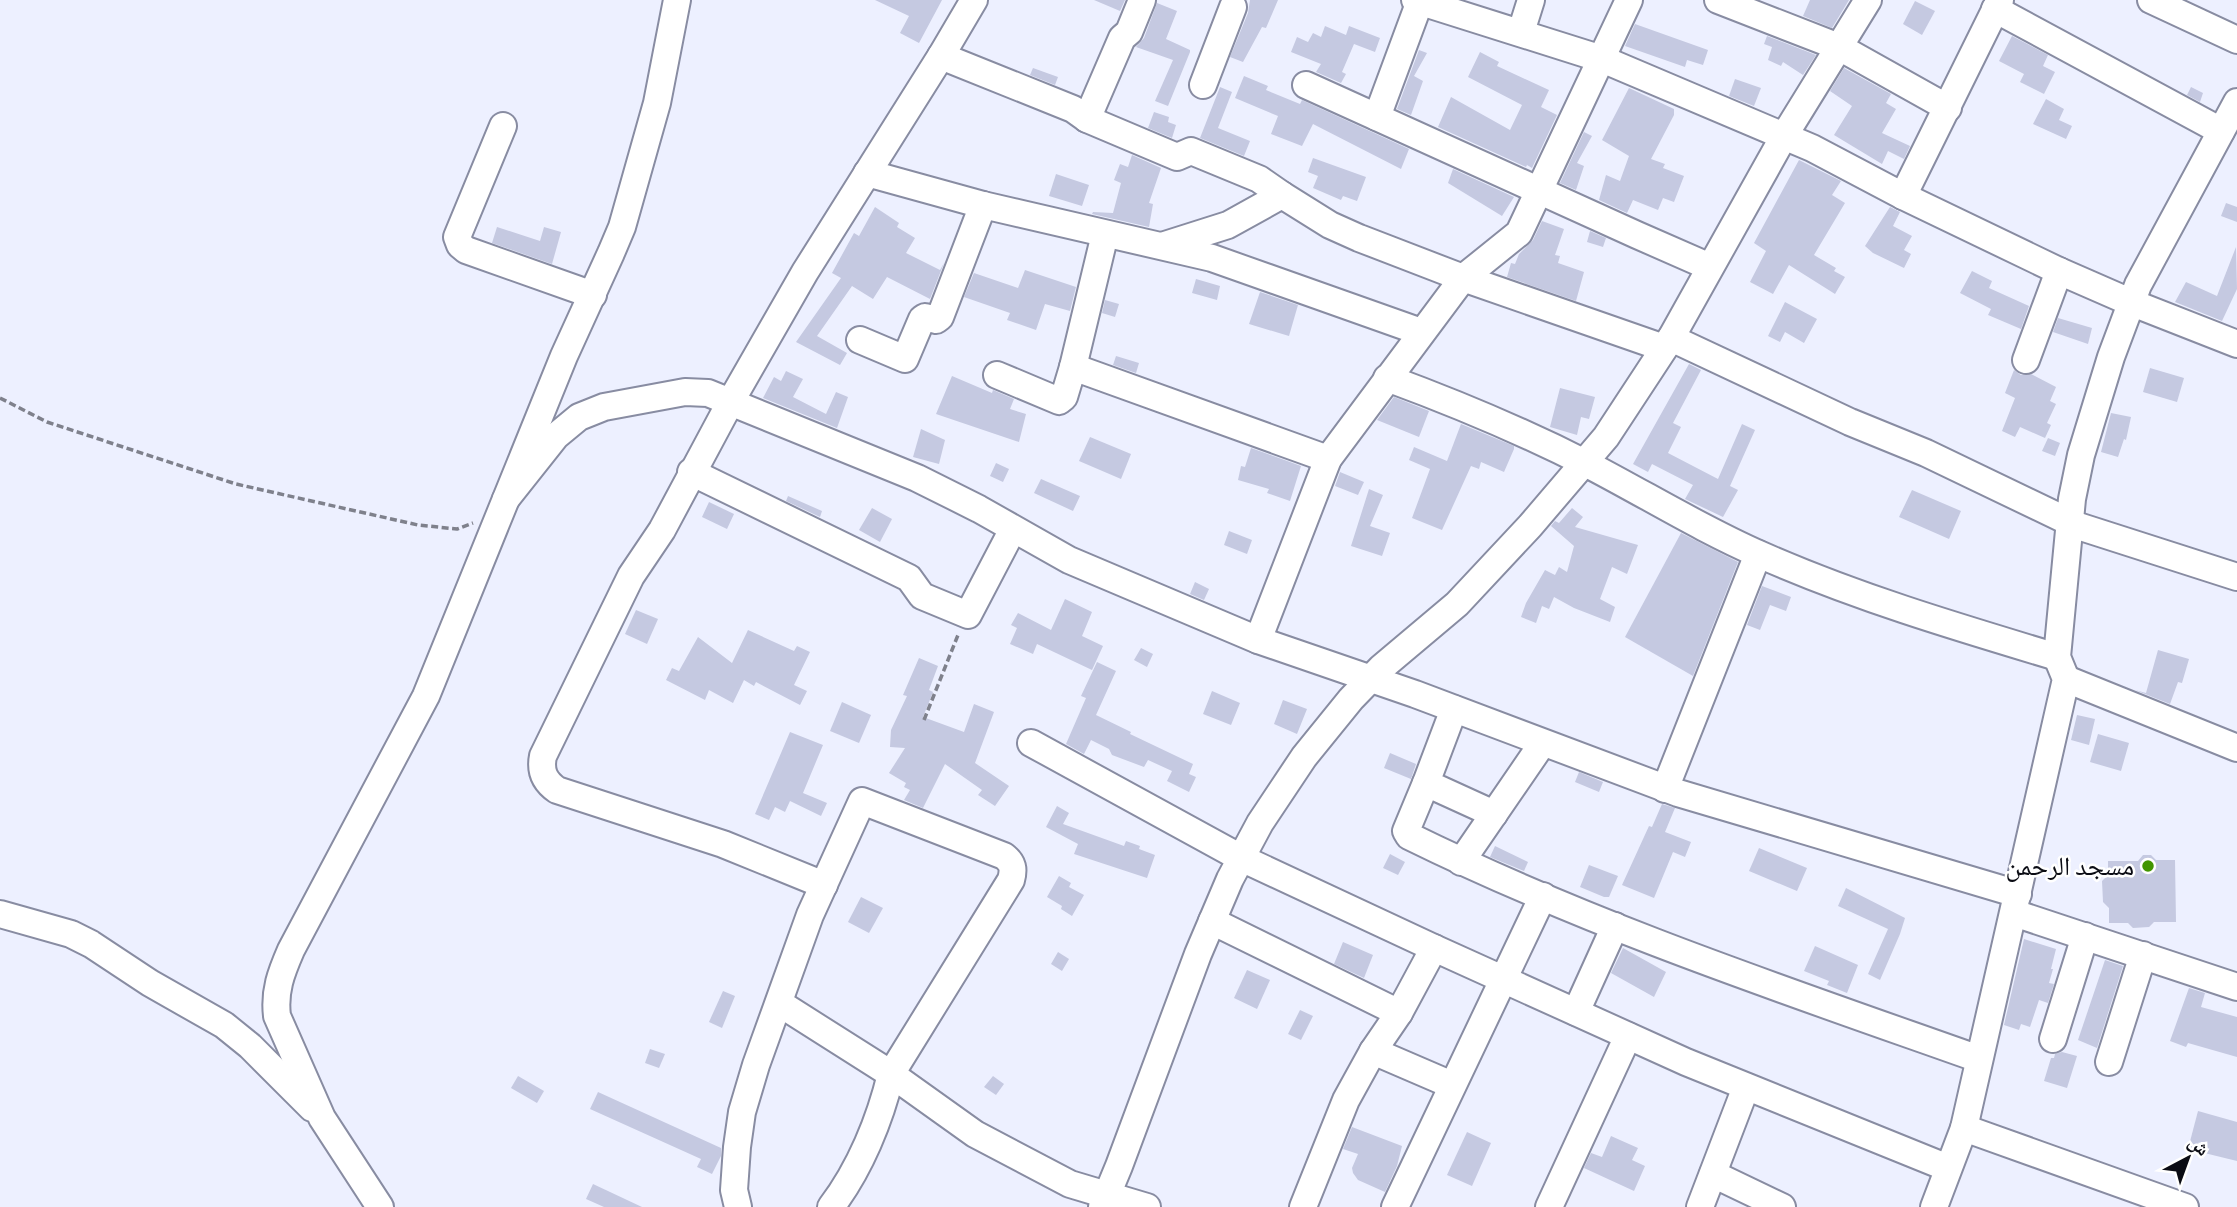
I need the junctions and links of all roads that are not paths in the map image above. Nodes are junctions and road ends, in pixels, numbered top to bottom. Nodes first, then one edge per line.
1 (677, 0) edge
2 (974, 0) edge
3 (1142, 0) edge
4 (1531, 0) edge
5 (1629, 0) edge
6 (1718, 0) edge
7 (1868, 0) edge
8 (2151, 0) edge
9 (1418, 1) edge
10 (1229, 2) edge
11 (1997, 5) edge
12 (1521, 32) junction
13 (2237, 40) edge
14 (1839, 47) junction
15 (941, 56) junction
16 (1602, 59) junction
17 (1202, 85) dead end
18 (1306, 85) dead end
19 (2237, 102) edge
20 (1948, 108) junction
21 (1377, 117) junction
22 (1087, 119) junction
23 (503, 126) dead end
24 (2221, 131) junction
25 (1784, 136) junction
26 (867, 173) junction
27 (1540, 192) junction
28 (1282, 195) junction
29 (1903, 196) junction
30 (982, 205) junction
31 (1105, 234) junction
32 (1160, 246) junction
33 (1710, 267) junction
34 (2059, 271) junction
35 (1463, 278) junction
36 (593, 295) junction
37 (2130, 302) junction
38 (1421, 332) junction
39 (860, 340) dead end
40 (1667, 343) junction
41 (2237, 344) edge
42 (2026, 359) dead end
43 (1073, 367) junction
44 (997, 375) dead end
45 (1387, 378) junction
46 (731, 401) junction
47 (1328, 459) junction
48 (1585, 464) junction
49 (691, 472) junction
50 (506, 499) junction
51 (2070, 522) junction
52 (1013, 529) junction
53 (1758, 554) junction
54 (2237, 577) edge
55 (1258, 640) junction
56 (2061, 668) junction
57 (1370, 679) junction
58 (1454, 709) junction
59 (1031, 744) dead end
60 (1542, 744) junction
61 (2237, 748) edge
62 (1426, 783) junction
63 (1665, 789) junction
64 (1494, 814) junction
65 (1241, 858) junction
66 (1461, 862) junction
67 (824, 885) junction
68 (1543, 896) junction
69 (2016, 903) junction
70 (0, 914) edge
71 (1212, 921) junction
72 (1615, 926) junction
73 (2085, 936) junction
74 (1434, 948) junction
75 (2143, 955) junction
76 (1503, 979) junction
77 (2237, 987) edge
78 (779, 1003) junction
79 (1398, 1013) junction
80 (1576, 1013) junction
81 (1628, 1036) junction
82 (2053, 1039) dead end
83 (1373, 1051) junction
84 (1979, 1059) junction
85 (2109, 1062) dead end
86 (891, 1074) junction
87 (1452, 1085) junction
88 (1746, 1087) junction
89 (322, 1118) junction
90 (1964, 1128) junction
91 (1948, 1168) junction
92 (1713, 1174) junction
93 (1105, 1201) edge
94 (380, 1207) edge
95 (738, 1207) edge
96 (831, 1207) edge
97 (1147, 1207) edge
98 (1303, 1207) edge
99 (1395, 1207) edge
100 (1549, 1207) edge
101 (1700, 1207) edge
102 (1782, 1207) edge
103 (1934, 1207) edge
104 (2185, 1207) edge

1 - 36 street
2 - 15 street
3 - 22 street
4 - 12 street
5 - 16 street
6 - 14 street
7 - 14 street
8 - 13 street
9 - 12 street
9 - 21 street
10 - 17 street
11 - 20 street
11 - 24 street
12 - 16 street
14 - 20 street
14 - 25 street
15 - 22 street
15 - 26 street
16 - 25 street
16 - 27 street
18 - 21 street
19 - 24 street
20 - 29 street
21 - 27 street
22 - 28 street
23 - 36 street
24 - 37 street
25 - 29 street
25 - 33 street
26 - 30 street
26 - 46 street
27 - 33 street
27 - 35 street
28 - 32 street
28 - 35 street
29 - 34 street
30 - 31 street
30 - 39 street
31 - 32 street
31 - 43 street
32 - 38 street
33 - 40 street
34 - 37 street
34 - 42 street
35 - 38 street
35 - 40 street
36 - 50 street
37 - 41 street
37 - 51 street
38 - 45 street
40 - 48 street
40 - 51 street
43 - 44 street
43 - 47 street
45 - 47 street
45 - 48 street
46 - 49 street
46 - 50 street
46 - 52 street
47 - 55 street
48 - 53 street
48 - 57 street
49 - 52 street
49 - 67 street
50 - 89 street
51 - 54 street
51 - 56 street
52 - 55 street
53 - 56 street
53 - 63 street
55 - 57 street
56 - 61 street
56 - 69 street
57 - 58 street
57 - 65 street
58 - 60 street
58 - 62 street
59 - 65 street
60 - 63 street
60 - 64 street
62 - 64 street
62 - 66 street
63 - 69 street
64 - 66 street
65 - 71 street
65 - 74 street
66 - 68 street
67 - 78 street
67 - 86 street
68 - 72 street
68 - 76 street
69 - 73 street
69 - 84 street
70 - 89 street
71 - 79 street
71 - 93 street
72 - 80 street
72 - 84 street
73 - 75 street
73 - 82 street
74 - 76 street
74 - 79 street
75 - 77 street
75 - 85 street
76 - 80 street
76 - 87 street
78 - 86 street
78 - 95 street
79 - 83 street
80 - 81 street
81 - 88 street
81 - 100 street
83 - 87 street
83 - 98 street
84 - 90 street
86 - 93 street
86 - 96 street
87 - 99 street
88 - 91 street
88 - 92 street
89 - 94 street
90 - 91 street
90 - 104 street
91 - 103 street
92 - 101 street
92 - 102 street
93 - 97 street

